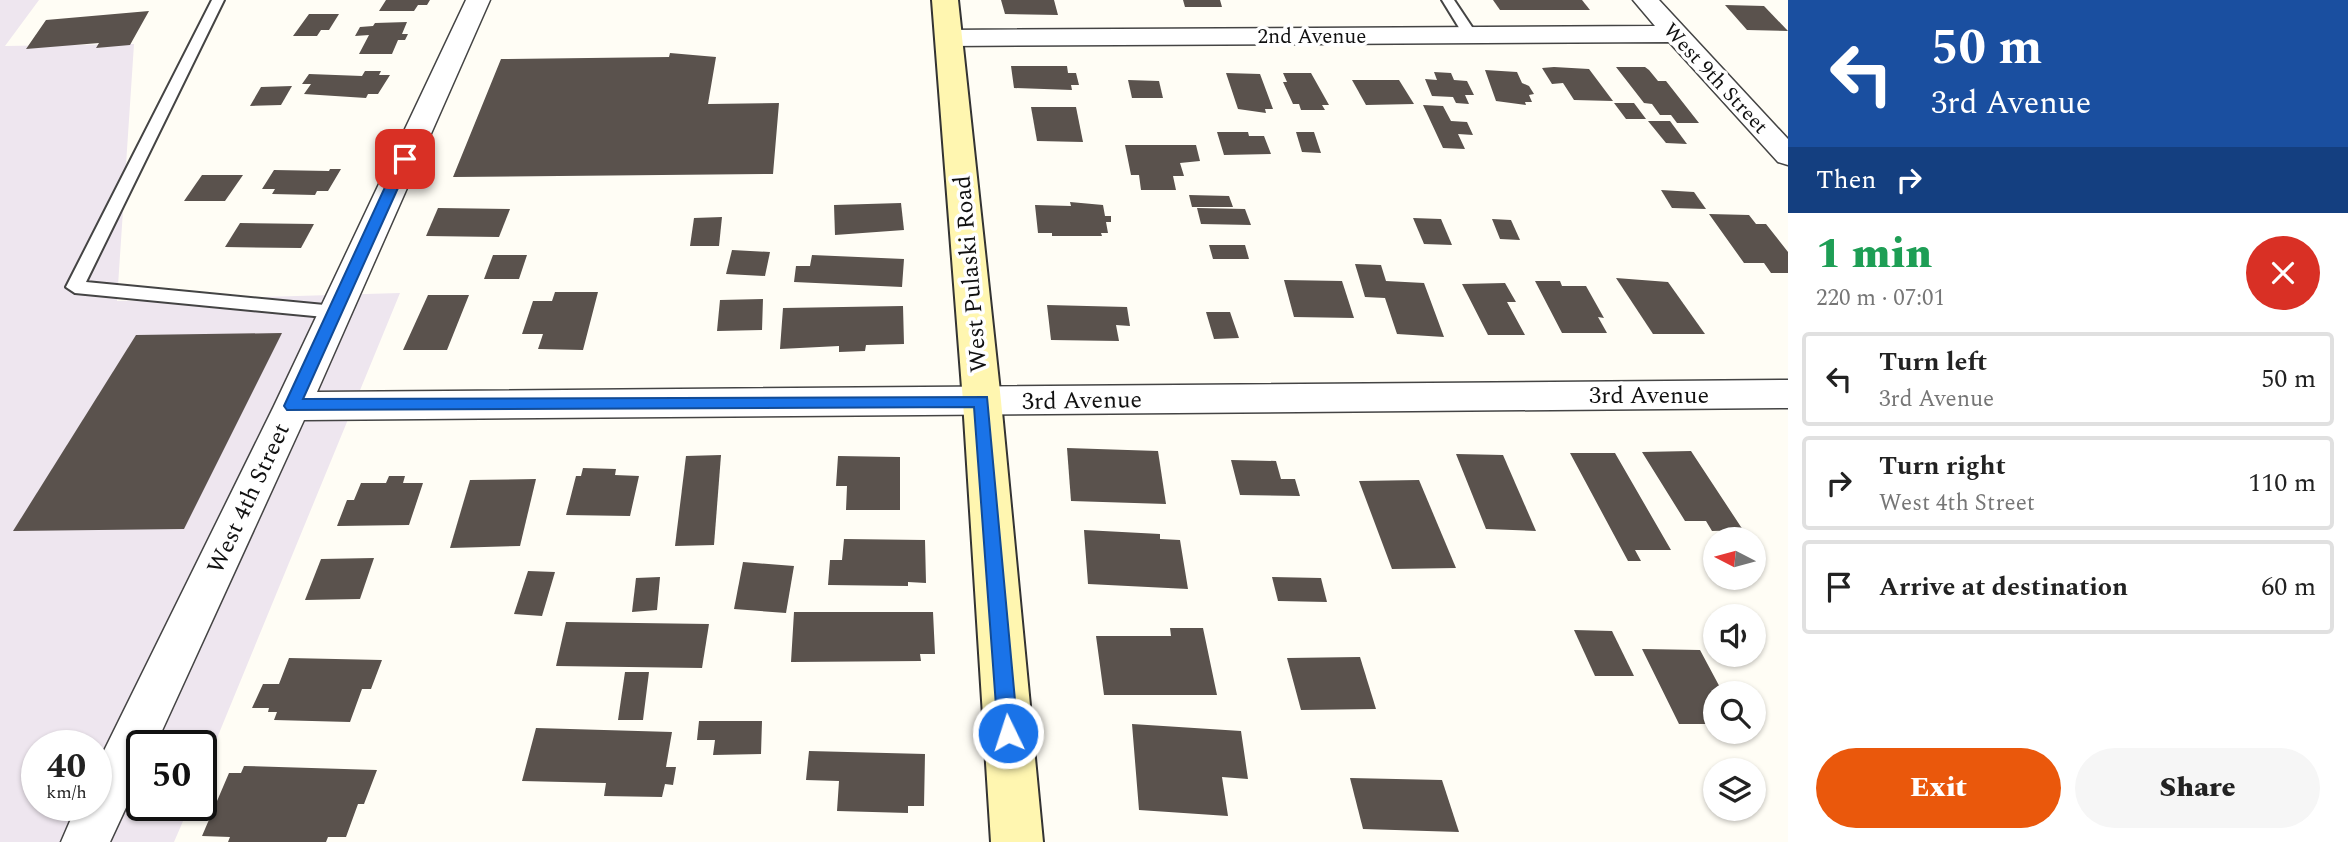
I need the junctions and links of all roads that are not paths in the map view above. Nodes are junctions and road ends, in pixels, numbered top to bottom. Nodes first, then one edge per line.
1 (218, 0) edge
2 (478, 0) edge
3 (945, 0) edge
4 (1448, 0) edge
5 (1644, 0) edge
6 (1676, 34) junction
7 (1471, 36) junction
8 (948, 38) junction
9 (1788, 156) edge
10 (335, 312) junction
11 (1788, 394) edge
12 (982, 401) junction
13 (292, 406) junction
14 (85, 842) edge
15 (1017, 842) edge

1 - 10 lane
2 - 10 street, West 4th Street
3 - 8 main road, West Pulaski Road
4 - 7 lane
5 - 6 street, West 9th Street
6 - 7 street, 2nd Avenue
6 - 9 street, West 9th Street
7 - 8 street, 2nd Avenue
8 - 12 main road, West Pulaski Road
10 - 13 street, West 4th Street
11 - 12 street, 3rd Avenue
12 - 13 street, 3rd Avenue
12 - 15 main road, West Pulaski Road
13 - 14 street, West 4th Street

